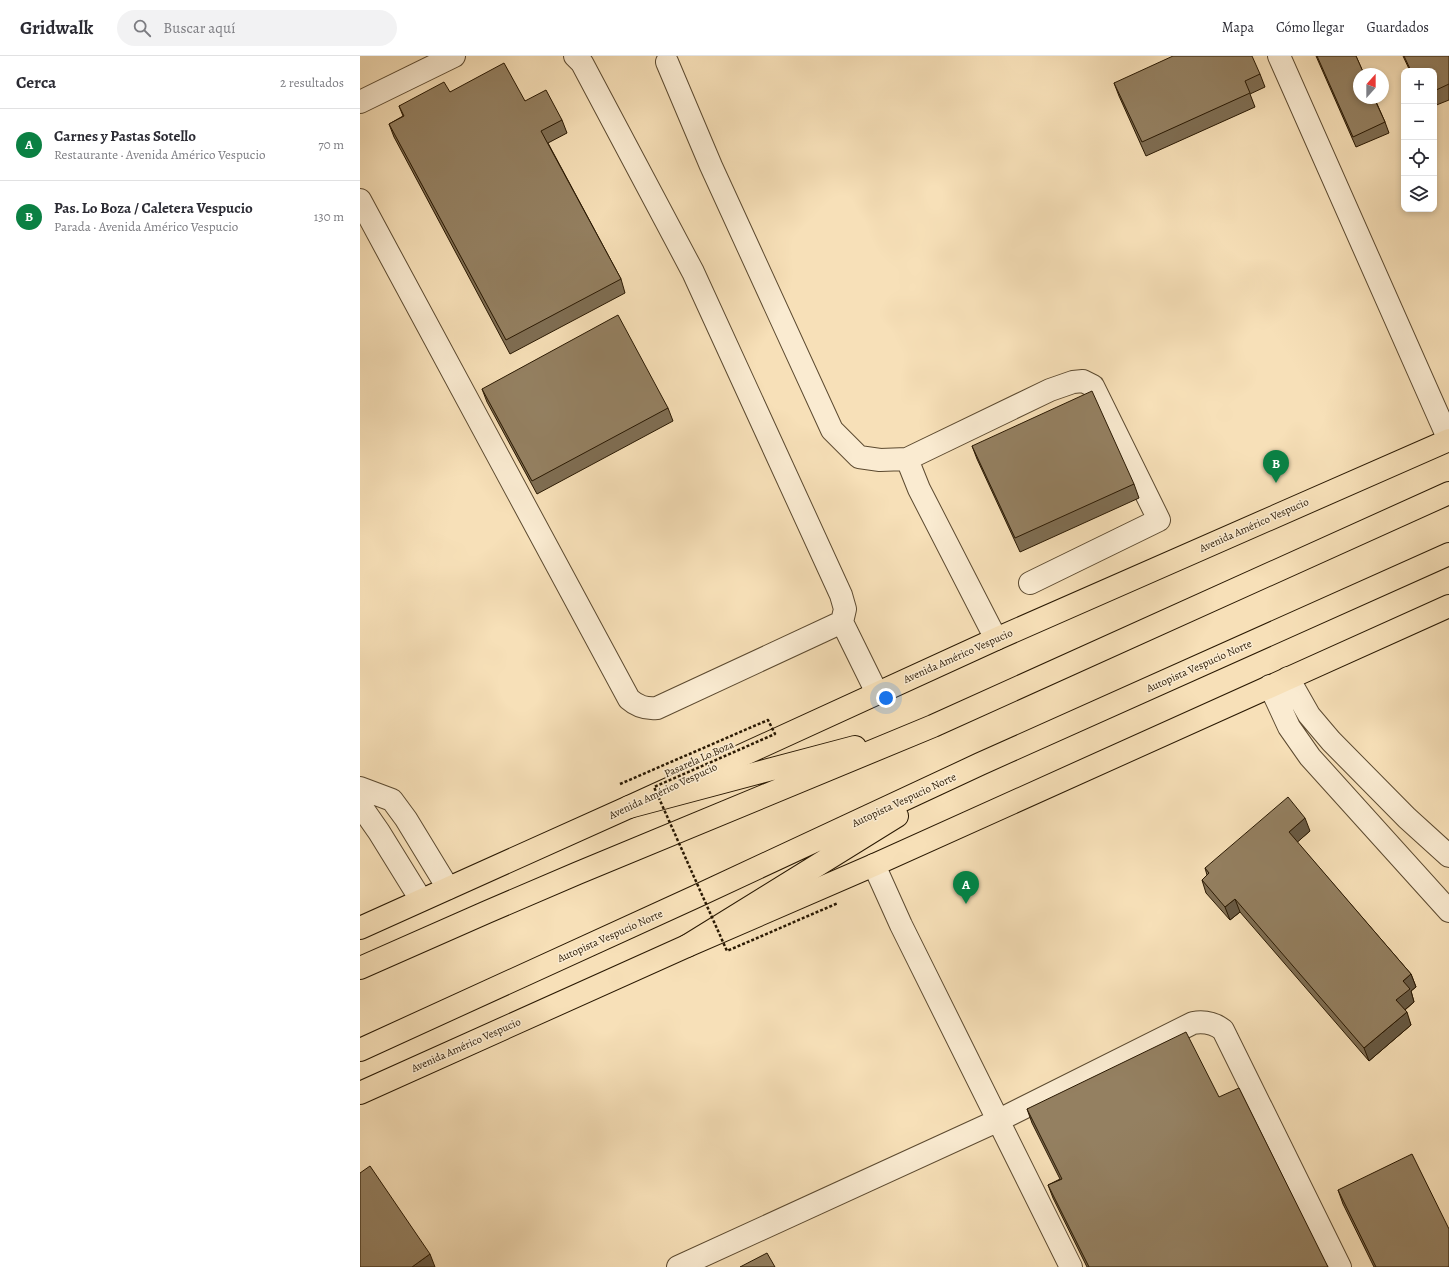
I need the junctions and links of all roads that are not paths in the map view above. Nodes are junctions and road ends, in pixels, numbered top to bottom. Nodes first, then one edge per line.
1 (454, 56) edge
2 (575, 56) edge
3 (1279, 56) edge
4 (667, 62) dead end
5 (360, 102) edge
6 (360, 200) edge
7 (1449, 440) edge
8 (907, 459) junction
9 (1449, 493) edge
10 (1449, 554) edge
11 (1030, 583) dead end
12 (1449, 606) edge
13 (842, 622) junction
14 (996, 639) junction
15 (1279, 682) junction
16 (877, 693) junction
17 (933, 726) junction
18 (980, 764) junction
19 (360, 788) edge
20 (360, 803) edge
21 (629, 807) junction
22 (1449, 856) edge
23 (874, 865) junction
24 (448, 888) junction
25 (420, 900) junction
26 (1449, 911) edge
27 (360, 928) edge
28 (687, 946) junction
29 (360, 968) edge
30 (360, 1050) edge
31 (360, 1093) edge
32 (999, 1120) junction
33 (678, 1267) edge
34 (1071, 1267) edge
35 (1340, 1267) edge

1 - 5 lane
2 - 13 lane
3 - 7 lane
4 - 8 lane
6 - 13 lane
7 - 14 main road, Avenida Américo Vespucio
8 - 11 lane
8 - 14 lane
9 - 17 main road
10 - 18 main road, Autopista Vespucio Norte
12 - 15 main road, Avenida Américo Vespucio
13 - 16 lane
14 - 16 main road, Avenida Américo Vespucio
15 - 22 lane
15 - 23 main road, Avenida Américo Vespucio
15 - 26 lane
16 - 21 main road, Avenida Américo Vespucio
17 - 21 main road
17 - 29 main road
18 - 28 main road
18 - 30 main road, Autopista Vespucio Norte
19 - 24 lane
20 - 25 lane
21 - 24 main road, Avenida Américo Vespucio
23 - 28 main road, Avenida Américo Vespucio
23 - 32 lane
24 - 25 main road, Avenida Américo Vespucio
25 - 27 main road, Avenida Américo Vespucio
28 - 31 main road, Avenida Américo Vespucio
32 - 33 lane
32 - 34 lane
32 - 35 lane

